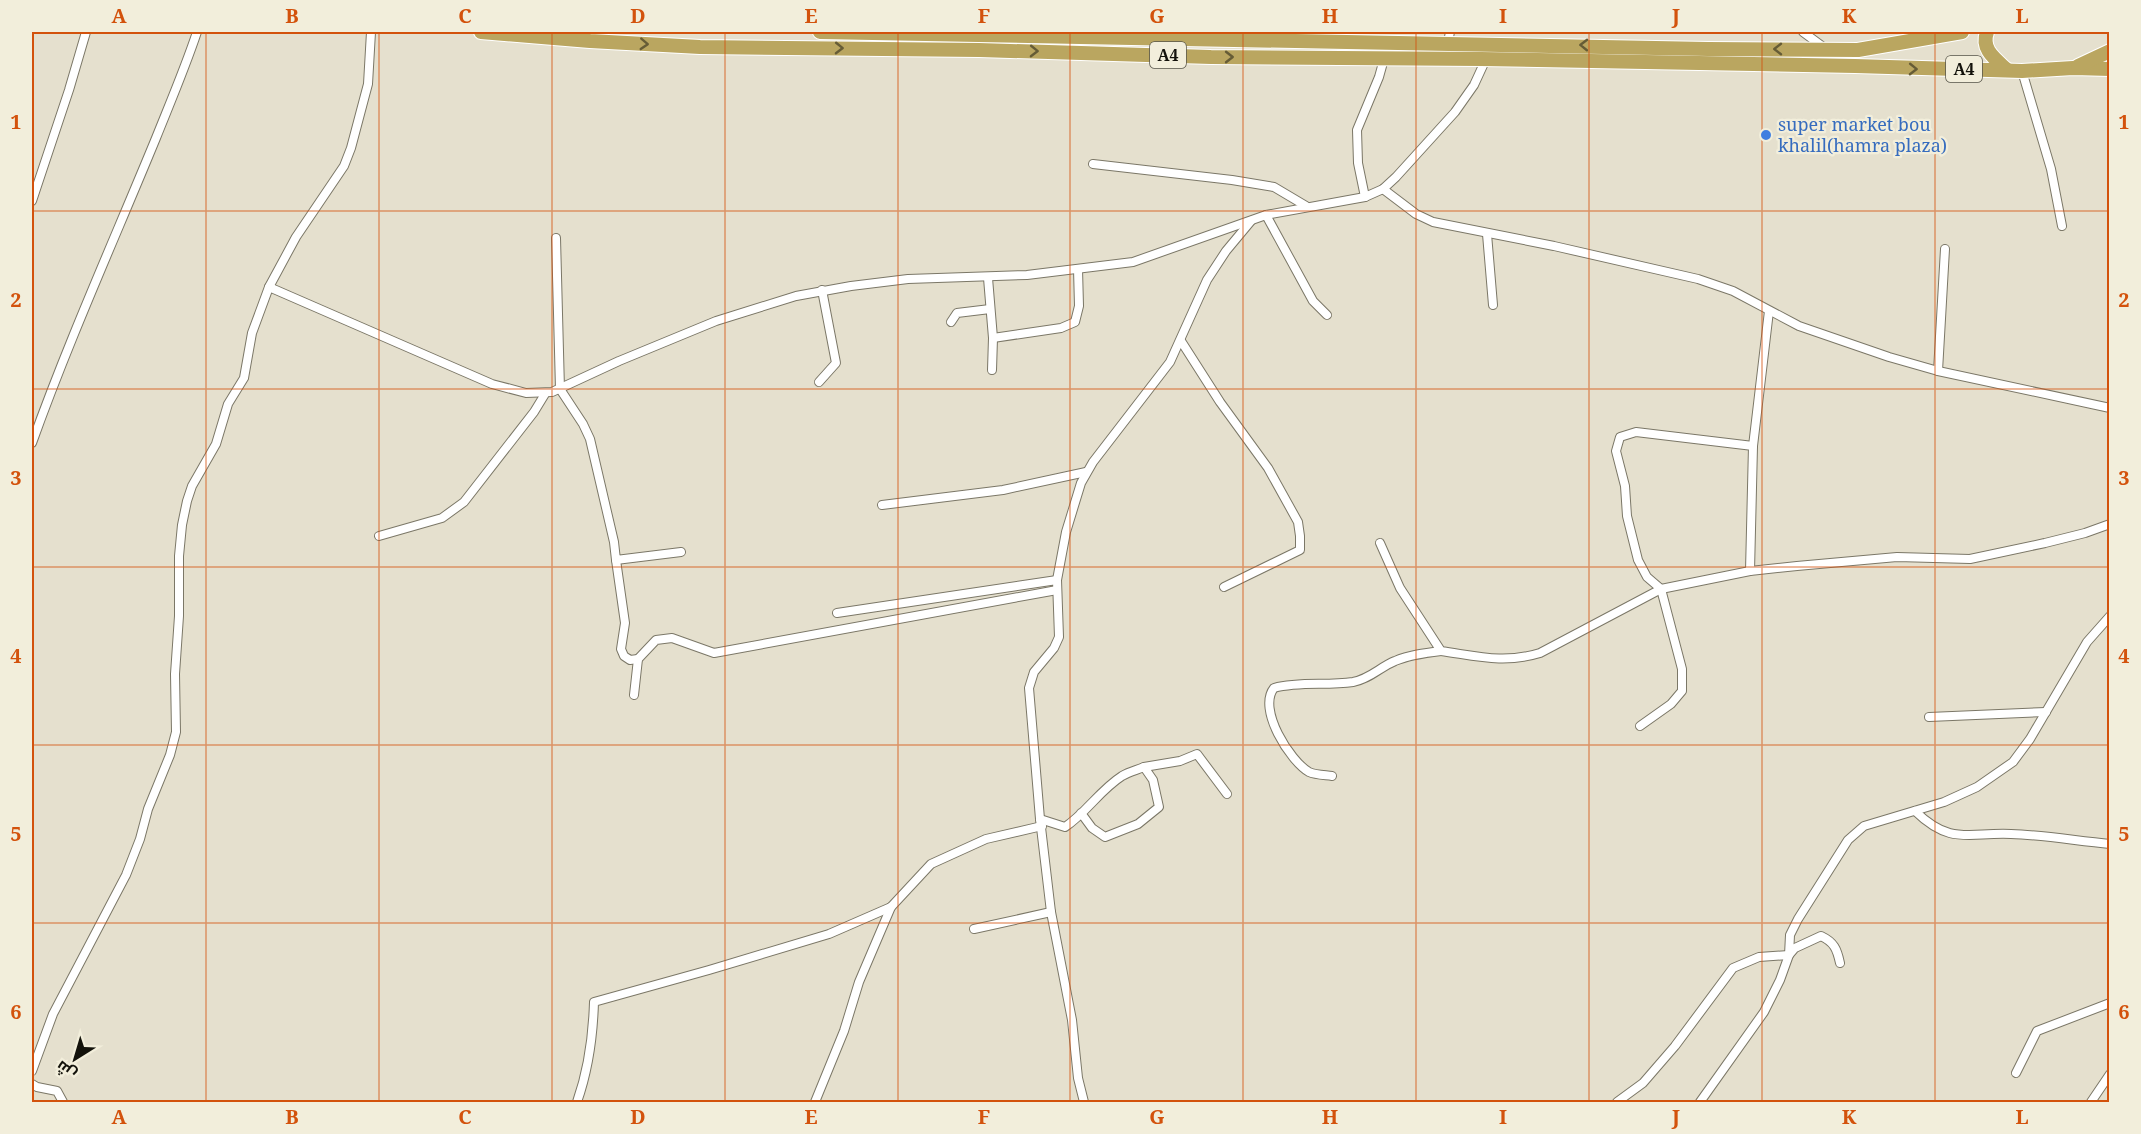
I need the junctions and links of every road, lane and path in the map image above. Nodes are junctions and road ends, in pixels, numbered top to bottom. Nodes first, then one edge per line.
1 (86, 32) edge
2 (197, 32) edge
3 (371, 32) edge
4 (481, 32) edge
5 (820, 32) edge
6 (1803, 32) edge
7 (1962, 32) edge
8 (1988, 32) edge
9 (1022, 33) edge
10 (1322, 36) edge
11 (1449, 37) edge
12 (1827, 49) junction
13 (2109, 51) edge
14 (1384, 59) junction
15 (1486, 59) junction
16 (2073, 68) junction
17 (2006, 69) junction
18 (2109, 69) edge
19 (2022, 70) junction
20 (1093, 164) dead end
21 (1383, 189) junction
22 (1365, 197) junction
23 (32, 201) edge
24 (1306, 206) junction
25 (1266, 215) junction
26 (1252, 220) junction
27 (2062, 226) dead end
28 (1487, 234) junction
29 (556, 238) dead end
30 (1945, 249) dead end
31 (1078, 270) junction
32 (988, 278) junction
33 (269, 287) junction
34 (822, 290) junction
35 (1493, 305) dead end
36 (990, 309) junction
37 (1769, 310) junction
38 (1327, 315) dead end
39 (951, 322) dead end
40 (993, 338) junction
41 (1181, 341) junction
42 (992, 370) dead end
43 (1938, 371) junction
44 (819, 382) dead end
45 (560, 389) junction
46 (545, 394) junction
47 (2109, 408) edge
48 (32, 443) edge
49 (1753, 446) junction
50 (1086, 472) junction
51 (882, 505) dead end
52 (2109, 524) edge
53 (379, 536) dead end
54 (1380, 543) dead end
55 (681, 552) dead end
56 (616, 560) junction
57 (1750, 571) junction
58 (1057, 580) junction
59 (1224, 587) dead end
60 (1057, 590) junction
61 (1661, 590) junction
62 (837, 612) dead end
63 (2109, 616) edge
64 (1441, 651) junction
65 (638, 659) junction
66 (634, 695) dead end
67 (2046, 712) junction
68 (1929, 717) dead end
69 (1640, 726) dead end
70 (1144, 767) junction
71 (1332, 776) dead end
72 (1227, 795) dead end
73 (1915, 811) junction
74 (1081, 813) junction
75 (1041, 823) junction
76 (2109, 844) edge
77 (891, 907) junction
78 (1052, 912) junction
79 (974, 929) dead end
80 (1789, 955) junction
81 (1840, 963) dead end
82 (2109, 1003) edge
83 (32, 1071) edge
84 (2016, 1074) dead end
85 (2109, 1074) edge
86 (32, 1084) edge
87 (63, 1102) edge
88 (577, 1102) edge
89 (815, 1102) edge
90 (1084, 1102) edge
91 (1617, 1102) edge
92 (1700, 1102) edge
93 (2091, 1102) edge

1 - 23 street
2 - 48 street
3 - 33 street
4 -> 14 highway, A4
5 - 9 highway, A4
6 - 12 street
7 - 12 highway, A4
8 - 17 highway
9 - 10 highway, A4
10 - 11 highway, A4
12 -> 11 highway, A4
13 - 16 highway, A4
14 - 15 highway, A4
14 - 22 street
15 -> 17 highway, A4
15 - 21 street
16 - 18 highway
16 - 19 highway, A4
17 - 19 highway, A4
19 - 27 street
20 - 24 street
21 - 22 street
21 - 28 street
22 - 24 street
24 - 25 street
25 - 26 street
25 - 38 street
26 - 31 street
26 - 41 street
28 - 35 street
28 - 37 street
29 - 45 street
30 - 43 street
31 - 32 street
31 - 40 street
32 - 34 street
32 - 36 street
33 - 46 street
33 - 83 street
34 - 44 street
34 - 45 street
36 - 39 street
36 - 40 street
37 - 43 street
37 - 49 street
40 - 42 street
41 - 50 street
41 - 59 street
43 - 47 street
45 - 46 street
45 - 56 street
46 - 53 street
49 - 57 street
49 - 61 street
50 - 51 street
50 - 58 street
52 - 57 street
54 - 64 street
55 - 56 street
56 - 65 street
57 - 61 street
58 - 60 street
58 - 62 street
60 - 65 street
60 - 75 street
61 - 64 street
61 - 69 street
63 - 67 street
64 - 71 street
65 - 66 street
67 - 68 street
67 - 73 street
70 - 72 street
70 - 74 street
70 - 74 street
73 - 76 street
73 - 80 street
74 - 75 street
75 - 77 street
75 - 78 street
77 - 88 street
77 - 89 street
78 - 79 street
78 - 90 street
80 - 81 street
80 - 91 street
80 - 92 street
82 - 84 street
85 - 93 street
86 - 87 street

